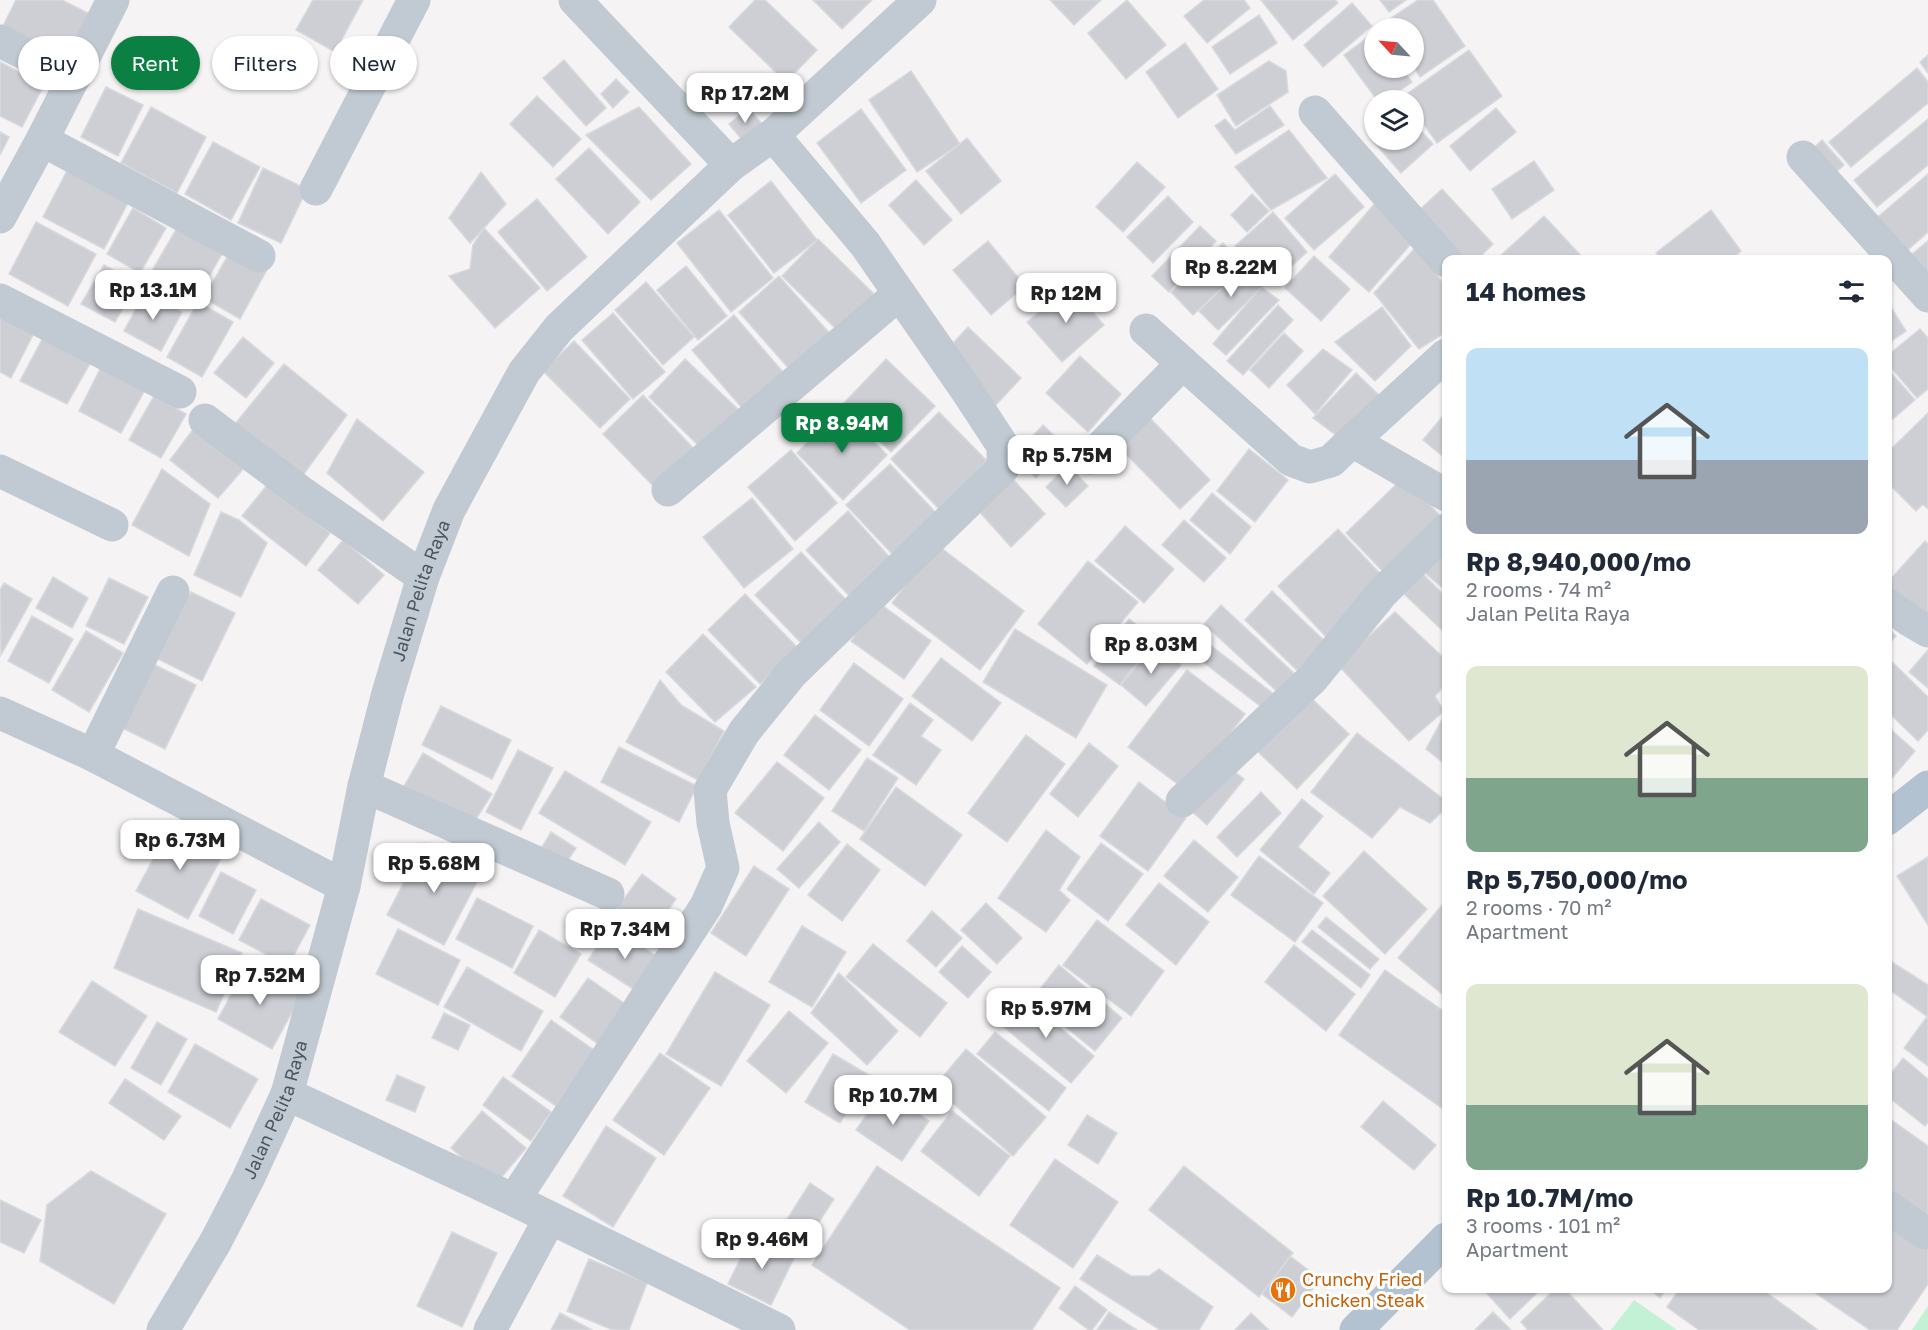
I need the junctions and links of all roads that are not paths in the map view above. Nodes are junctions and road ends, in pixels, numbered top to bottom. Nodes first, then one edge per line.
1 (114, 0) edge
2 (414, 0) edge
3 (575, 0) edge
4 (910, 3) edge
5 (96, 36) edge
6 (0, 41) edge
7 (18, 50) edge
8 (68, 90) edge
9 (1315, 112) dead end
10 (773, 135) junction
11 (42, 140) junction
12 (1803, 157) dead end
13 (731, 165) junction
14 (316, 189) dead end
15 (0, 217) edge
16 (1891, 255) edge
17 (259, 256) dead end
18 (1442, 256) edge
19 (1892, 256) edge
20 (899, 294) junction
21 (1928, 296) edge
22 (0, 300) edge
23 (1146, 330) dead end
24 (1442, 359) edge
25 (1183, 363) junction
26 (180, 392) dead end
27 (205, 420) dead end
28 (1352, 441) junction
29 (1090, 458) dead end
30 (0, 471) edge
31 (668, 490) dead end
32 (1442, 493) edge
33 (112, 525) dead end
34 (1442, 534) edge
35 (423, 577) junction
36 (173, 592) dead end
37 (1892, 608) edge
38 (1928, 631) edge
39 (0, 713) edge
40 (93, 755) junction
41 (364, 786) junction
42 (1928, 787) edge
43 (1182, 801) dead end
44 (1892, 815) edge
45 (344, 886) junction
46 (608, 894) dead end
47 (287, 1094) junction
48 (514, 1200) junction
49 (1892, 1210) edge
50 (550, 1218) junction
51 (1924, 1233) dead end
52 (1442, 1243) edge
53 (762, 1326) edge
54 (163, 1330) edge
55 (490, 1330) edge
56 (1356, 1330) edge

1 - 5 street
2 - 14 street
3 - 13 street
4 - 10 street, Jalan Pelita Raya
6 - 7 street
8 - 11 street
9 - 18 street
10 - 13 street, Jalan Pelita Raya
10 - 20 street
11 - 15 street
11 - 17 street
12 - 16 street
13 - 35 street, Jalan Pelita Raya
19 - 21 street
20 - 31 street
20 - 48 street
22 - 26 street
23 - 25 street
24 - 28 street
25 - 28 street
25 - 29 street
27 - 35 street
28 - 32 street
30 - 33 street
34 - 43 street
35 - 41 street, Jalan Pelita Raya
36 - 40 street
37 - 38 street
39 - 40 street
40 - 45 street
41 - 45 street, Jalan Pelita Raya
41 - 46 street
42 - 44 main road
45 - 47 street, Jalan Pelita Raya
47 - 48 street
47 - 54 street, Jalan Pelita Raya
48 - 50 street
49 - 51 street
50 - 53 street
50 - 55 street
52 - 56 main road

